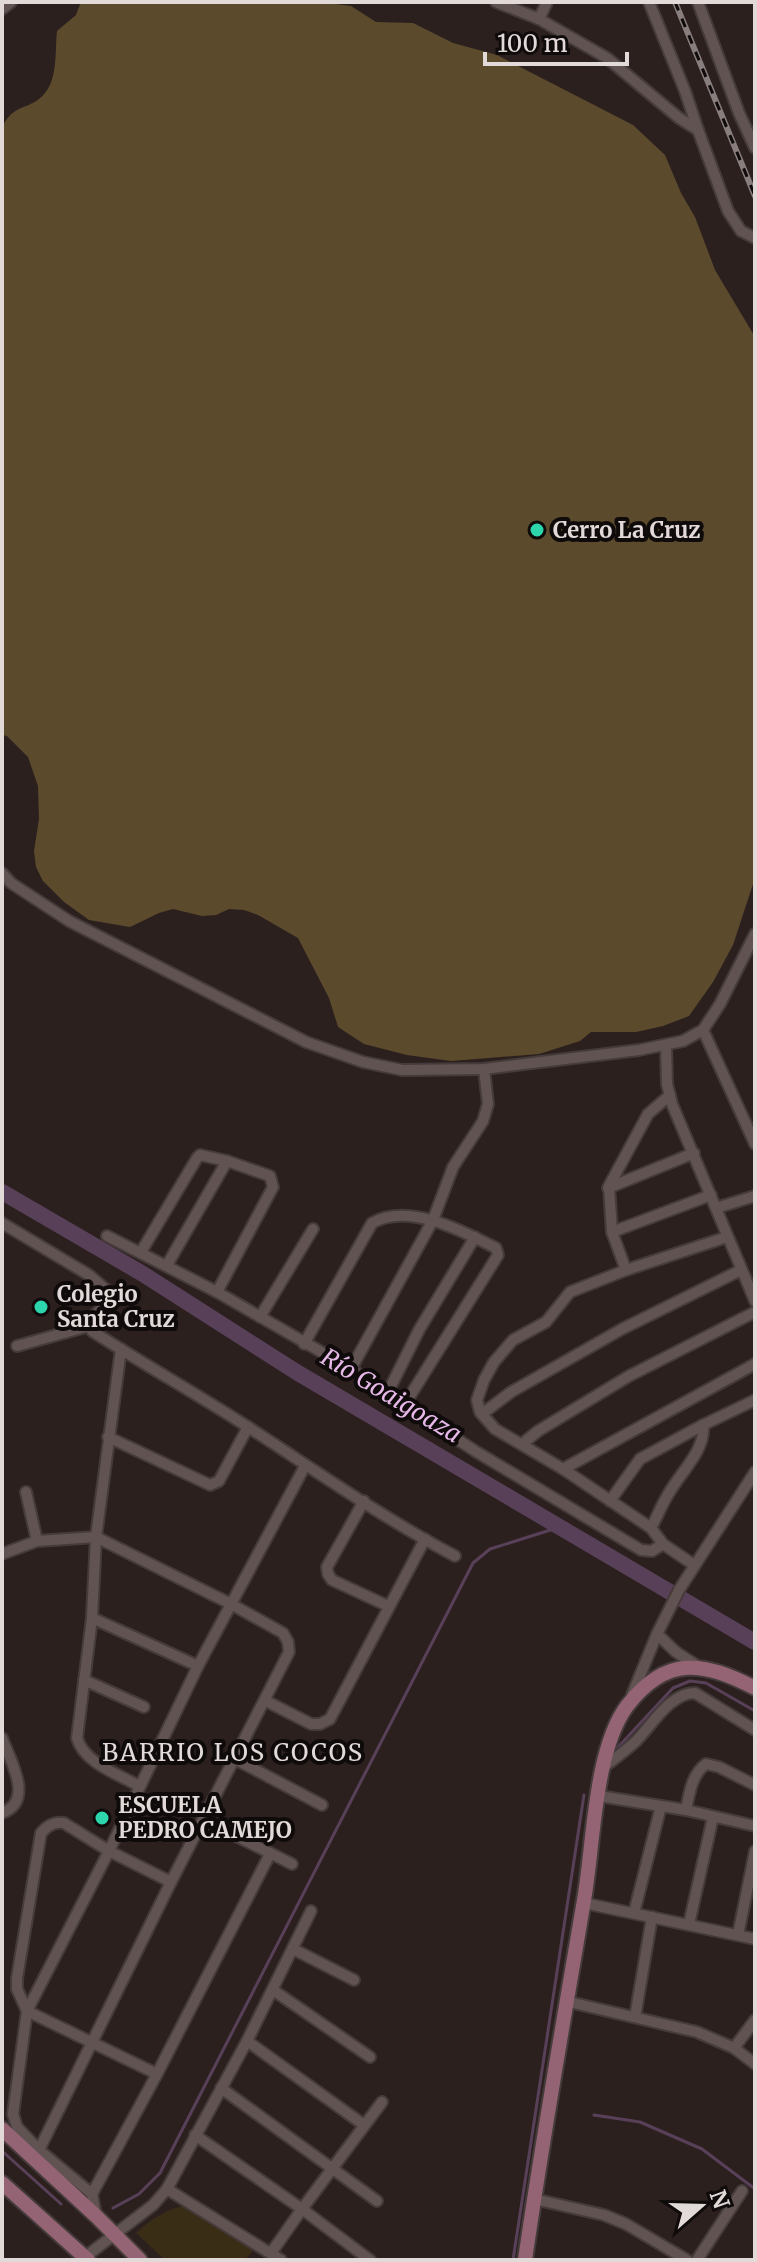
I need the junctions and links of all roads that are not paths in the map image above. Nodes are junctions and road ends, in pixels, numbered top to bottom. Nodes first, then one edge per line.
1 (11, 2) edge
2 (496, 2) edge
3 (547, 2) edge
4 (649, 2) edge
5 (698, 2) edge
6 (2, 9) edge
7 (539, 19) junction
8 (698, 130) junction
9 (755, 148) edge
10 (755, 238) edge
11 (2, 873) edge
12 (6, 885) edge
13 (755, 934) edge
14 (703, 1030) junction
15 (666, 1046) junction
16 (484, 1069) junction
17 (670, 1095) junction
18 (755, 1144) edge
19 (694, 1153) junction
20 (227, 1161) junction
21 (608, 1188) junction
22 (711, 1195) junction
23 (755, 1196) edge
24 (716, 1208) junction
25 (433, 1220) junction
26 (2, 1223) edge
27 (313, 1229) dead end
28 (612, 1232) junction
29 (107, 1236) dead end
30 (475, 1237) junction
31 (727, 1237) junction
32 (141, 1252) junction
33 (167, 1265) junction
34 (626, 1270) junction
35 (741, 1270) junction
36 (217, 1292) junction
37 (755, 1301) edge
38 (755, 1312) edge
39 (260, 1317) junction
40 (89, 1326) junction
41 (304, 1344) junction
42 (17, 1346) dead end
43 (121, 1349) junction
44 (755, 1364) edge
45 (351, 1369) junction
46 (387, 1394) junction
47 (755, 1400) edge
48 (405, 1404) junction
49 (482, 1414) junction
50 (703, 1425) junction
51 (248, 1427) junction
52 (108, 1437) junction
53 (522, 1444) junction
54 (305, 1466) junction
55 (563, 1469) junction
56 (755, 1472) edge
57 (26, 1492) dead end
58 (364, 1501) junction
59 (610, 1501) junction
60 (651, 1528) junction
61 (96, 1537) junction
62 (425, 1539) junction
63 (37, 1541) junction
64 (663, 1544) junction
65 (2, 1554) edge
66 (455, 1556) dead end
67 (694, 1565) junction
68 (231, 1604) junction
69 (388, 1606) junction
70 (92, 1618) junction
71 (657, 1634) junction
72 (198, 1666) junction
73 (699, 1667) junction
74 (84, 1680) junction
75 (755, 1688) edge
76 (266, 1701) junction
77 (144, 1707) dead end
78 (627, 1707) junction
79 (755, 1730) edge
80 (2, 1738) edge
81 (235, 1759) junction
82 (602, 1768) junction
83 (755, 1785) edge
84 (139, 1786) junction
85 (599, 1796) junction
86 (322, 1805) dead end
87 (661, 1806) junction
88 (686, 1810) junction
89 (2, 1813) edge
90 (713, 1817) junction
91 (204, 1820) junction
92 (755, 1826) edge
93 (109, 1851) junction
94 (755, 1851) edge
95 (270, 1854) junction
96 (292, 1864) dead end
97 (171, 1882) junction
98 (584, 1903) junction
99 (311, 1911) dead end
100 (634, 1913) junction
101 (652, 1917) junction
102 (689, 1924) junction
103 (738, 1935) junction
104 (755, 1939) edge
105 (293, 1949) junction
106 (354, 1980) dead end
107 (273, 1990) junction
108 (565, 2001) junction
109 (27, 2011) junction
110 (635, 2017) junction
111 (755, 2020) edge
112 (247, 2041) junction
113 (93, 2044) junction
114 (734, 2048) junction
115 (370, 2057) dead end
116 (755, 2064) edge
117 (157, 2074) junction
118 (221, 2088) junction
119 (382, 2102) dead end
120 (364, 2125) junction
121 (2, 2129) edge
122 (195, 2135) junction
123 (39, 2150) junction
124 (333, 2167) junction
125 (2, 2183) edge
126 (167, 2189) junction
127 (742, 2191) dead end
128 (92, 2194) junction
129 (534, 2199) junction
130 (377, 2201) dead end
131 (302, 2209) junction
132 (96, 2216) junction
133 (114, 2234) junction
134 (271, 2253) junction
135 (673, 2256) edge
136 (86, 2259) edge
137 (140, 2260) edge
138 (281, 2260) edge
139 (370, 2260) edge
140 (525, 2260) edge
141 (687, 2260) edge
142 (697, 2260) edge

1 - 6 street
2 - 7 street
3 - 7 street
4 - 8 street
5 - 9 street
7 - 8 street
8 - 10 street
11 - 12 street
12 - 16 street
13 - 14 street
14 - 15 street
14 - 18 street
15 - 16 street
15 - 17 street
16 - 25 street
17 - 19 street
17 - 21 street
19 - 21 street
19 - 22 street
20 - 32 street
20 - 33 street
20 - 36 street
21 - 28 street
22 - 24 street
22 - 28 street
23 - 24 street
24 - 31 street
25 - 30 street
25 - 41 street
25 - 45 street
26 - 40 street
27 - 39 street
28 - 34 street
29 - 32 street
30 - 46 street
30 - 48 street
31 - 34 street
31 - 35 street
32 - 33 street
33 - 36 street
34 - 49 street
35 - 37 street
35 - 49 street
36 - 39 street
38 - 53 street
39 - 41 street
40 - 42 street
40 - 43 street
41 - 45 street
43 - 51 street
43 - 52 street
44 - 55 street
45 - 46 street
46 - 48 street
47 - 50 street
48 - 64 street
49 - 53 street
50 - 59 street
50 - 60 street
51 - 52 street
51 - 54 street
52 - 61 street
53 - 55 street
54 - 58 street
54 - 68 street
55 - 59 street
56 - 67 street
57 - 63 street
58 - 62 street
58 - 69 street
59 - 60 street
60 - 64 street
61 - 63 street
61 - 68 street
61 - 70 street
62 - 66 street
62 - 69 street
63 - 65 street
64 - 67 street
67 - 71 street
68 - 72 street
68 - 76 street
69 - 76 street
70 - 72 street
70 - 74 street
71 - 73 street
71 - 78 street
72 - 84 street
73 - 75 main road
73 - 78 main road
74 - 77 street
74 - 84 street
76 - 81 street
78 - 82 main road
79 - 82 street
80 - 89 street
81 - 86 street
81 - 91 street
82 - 85 main road
83 - 88 street
84 - 93 street
85 - 87 street
85 - 98 main road
87 - 88 street
87 - 100 street
88 - 90 street
90 - 92 street
90 - 102 street
91 - 95 street
91 - 97 street
93 - 97 street
93 - 109 street
93 - 109 street
94 - 103 street
95 - 96 street
95 - 117 street
97 - 113 street
98 - 100 street
98 - 108 main road
99 - 105 street
100 - 101 street
101 - 102 street
101 - 110 street
102 - 103 street
103 - 104 street
105 - 106 street
105 - 107 street
107 - 112 street
107 - 115 street
108 - 110 street
108 - 129 main road
109 - 113 street
109 - 123 street
110 - 114 street
111 - 114 street
112 - 118 street
112 - 120 street
113 - 117 street
113 - 123 street
114 - 116 street
117 - 128 street
118 - 122 street
118 - 124 street
119 - 120 street
120 - 124 street
121 - 132 main road
122 - 126 street
122 - 131 street
123 - 128 street
124 - 130 street
124 - 131 street
125 - 136 main road
126 - 133 street
126 - 134 street
127 - 142 street
128 - 132 street
129 - 135 street
129 - 140 main road
131 - 134 street
131 - 139 street
132 - 133 main road
133 - 136 street
133 - 137 main road
134 - 138 street
135 - 141 street

